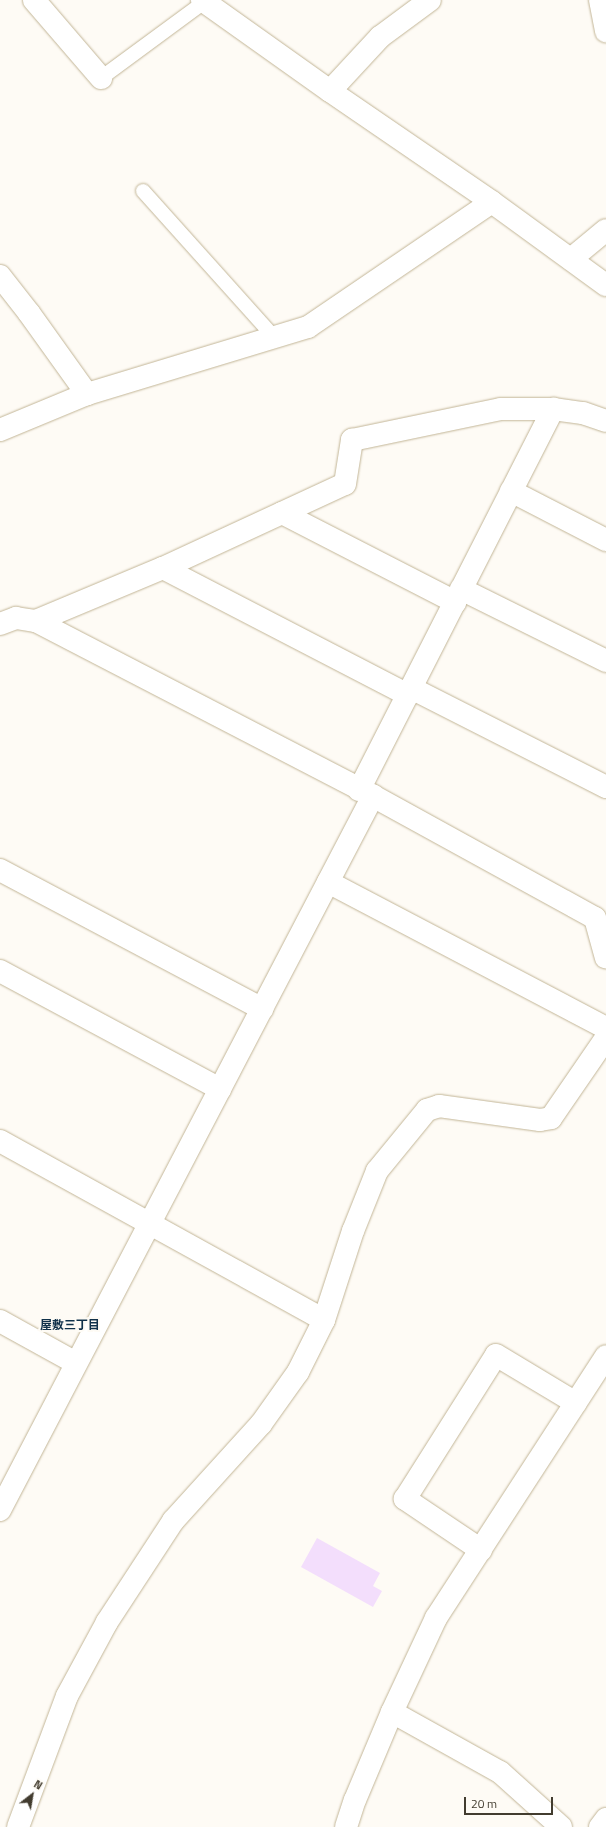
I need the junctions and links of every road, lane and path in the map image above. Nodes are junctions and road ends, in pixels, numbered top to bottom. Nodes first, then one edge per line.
1 (34, 0) edge
2 (204, 0) edge
3 (430, 0) edge
4 (600, 0) edge
5 (606, 31) edge
6 (101, 78) joint
7 (330, 91) junction
8 (144, 191) dead end
9 (492, 202) junction
10 (606, 230) edge
11 (571, 259) junction
12 (0, 276) edge
13 (606, 285) edge
14 (274, 337) junction
15 (87, 394) junction
16 (553, 409) junction
17 (606, 421) edge
18 (0, 430) edge
19 (512, 491) junction
20 (282, 513) junction
21 (606, 540) edge
22 (163, 568) junction
23 (458, 595) junction
24 (36, 621) junction
25 (0, 624) edge
26 (606, 661) edge
27 (410, 691) junction
28 (606, 787) edge
29 (366, 793) junction
30 (0, 870) edge
31 (328, 882) junction
32 (601, 915) edge
33 (606, 958) edge
34 (0, 971) edge
35 (263, 1008) junction
36 (606, 1028) edge
37 (606, 1038) edge
38 (220, 1090) junction
39 (0, 1141) edge
40 (149, 1223) junction
41 (324, 1320) junction
42 (0, 1321) edge
43 (606, 1356) edge
44 (76, 1364) junction
45 (576, 1403) junction
46 (2, 1501) edge
47 (481, 1550) junction
48 (392, 1712) junction
49 (606, 1819) edge
50 (18, 1827) edge
51 (346, 1827) edge
52 (561, 1827) edge
53 (600, 1827) edge

1 - 6 street
2 - 6 lane
2 - 7 street
3 - 7 street
4 - 5 street
7 - 9 street
8 - 14 lane
9 - 11 street
9 - 14 street
10 - 11 street
11 - 13 street
12 - 15 street
14 - 15 street
15 - 18 street
16 - 17 street
16 - 19 street
16 - 20 street
19 - 21 street
19 - 23 street
20 - 22 street
20 - 23 street
22 - 24 street
22 - 27 street
23 - 26 street
23 - 27 street
24 - 25 street
24 - 29 street
27 - 28 street
27 - 29 street
29 - 31 street
29 - 32 street
30 - 35 street
31 - 35 street
31 - 36 street
32 - 33 street
34 - 38 street
35 - 38 street
37 - 41 street
38 - 40 street
39 - 40 street
40 - 41 street
40 - 44 street
41 - 50 street
42 - 44 street
43 - 45 street
44 - 46 street
45 - 47 street
45 - 47 street
47 - 48 street
48 - 51 street
48 - 52 street
49 - 53 street

